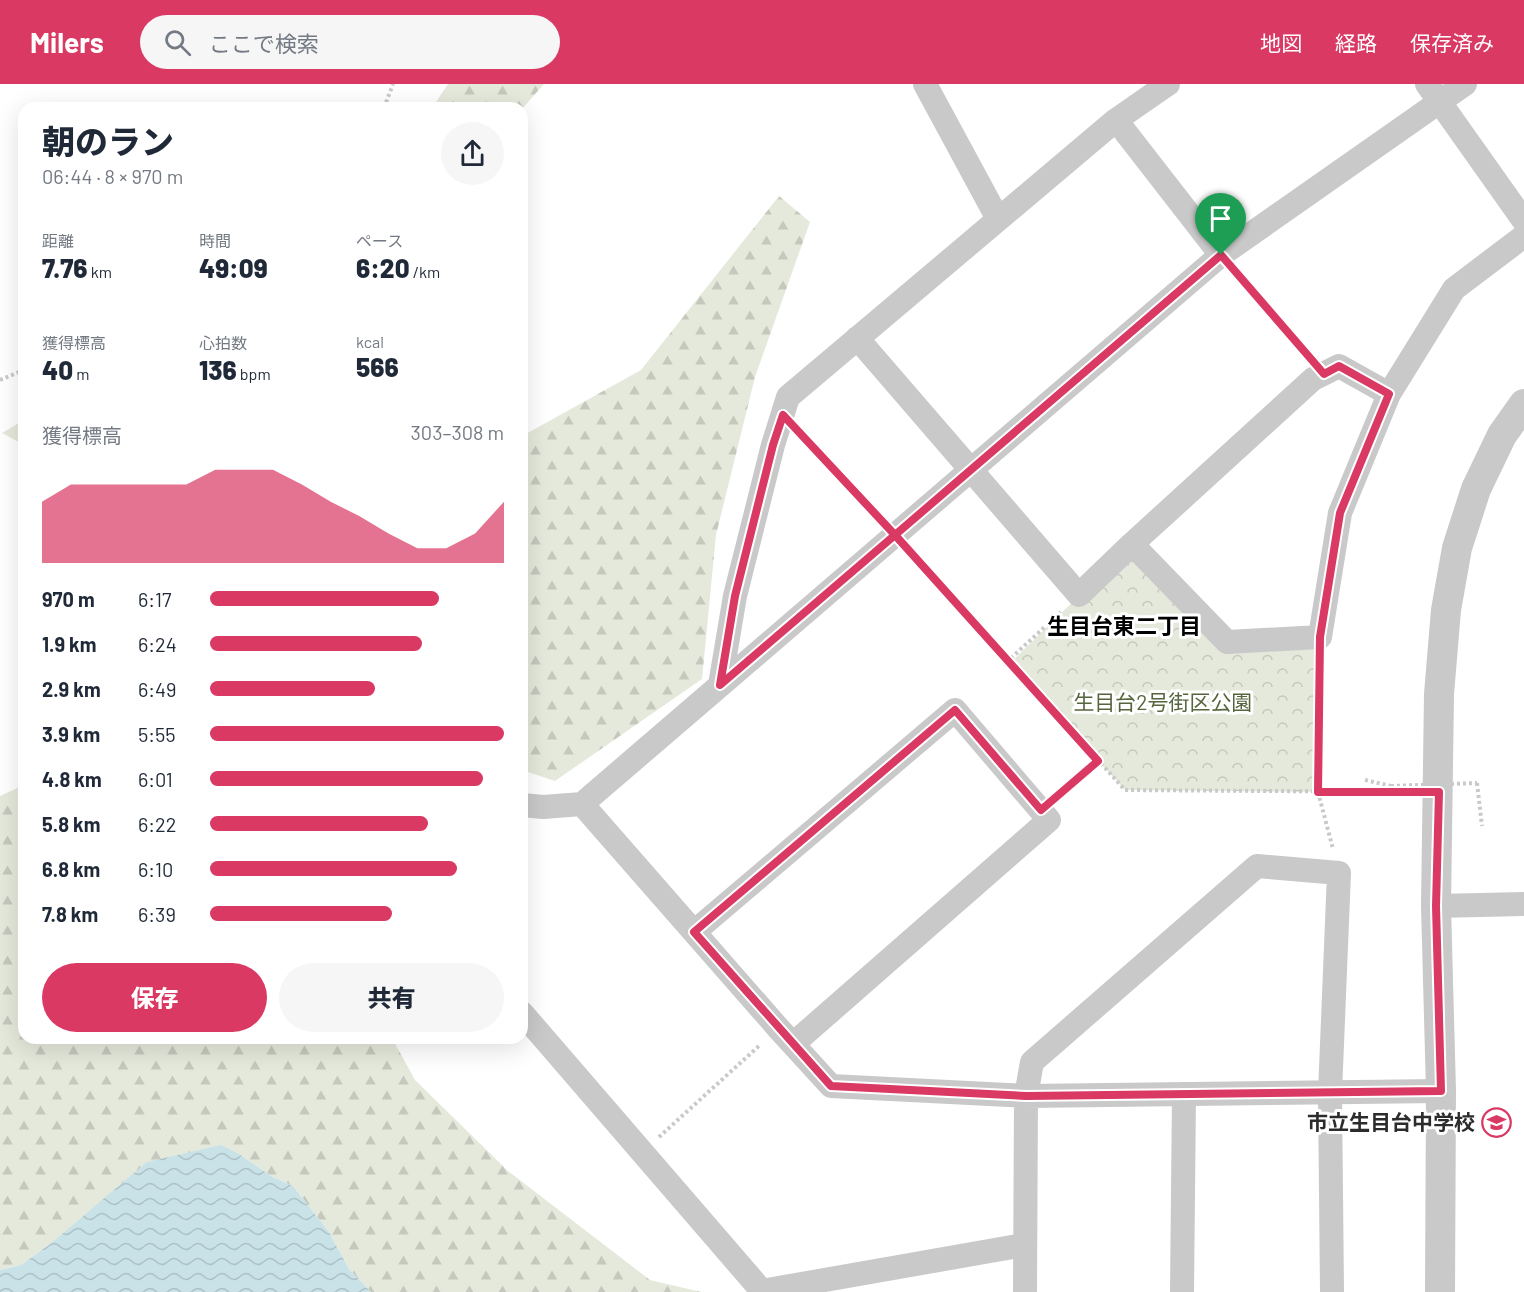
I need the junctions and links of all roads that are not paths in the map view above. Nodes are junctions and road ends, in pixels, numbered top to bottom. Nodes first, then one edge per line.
1 (925, 84) edge
2 (1168, 84) edge
3 (1465, 84) edge
4 (1433, 93) edge
5 (1116, 120) junction
6 (998, 219) junction
7 (1524, 221) edge
8 (1524, 236) edge
9 (1221, 255) junction
10 (857, 338) junction
11 (1389, 394) junction
12 (1524, 404) edge
13 (971, 470) junction
14 (1132, 544) junction
15 (720, 685) junction
16 (582, 804) junction
17 (528, 806) edge
18 (1524, 904) edge
19 (1436, 906) junction
20 (694, 932) junction
21 (528, 1020) edge
22 (786, 1036) junction
23 (1441, 1091) junction
24 (1330, 1093) junction
25 (1184, 1095) junction
26 (1026, 1096) junction
27 (1024, 1245) junction
28 (1024, 1292) edge
29 (1182, 1292) edge
30 (1332, 1292) edge
31 (1440, 1292) edge

1 - 6 street
2 - 5 street
3 - 4 street
4 - 7 street
4 - 9 street
5 - 6 street
5 - 9 street
6 - 10 street
8 - 11 street
9 - 13 street
10 - 13 street
10 - 15 street
11 - 14 street
11 - 14 street
12 - 19 street
13 - 14 street
13 - 15 street
15 - 16 street
16 - 17 street
16 - 20 street
18 - 19 street
19 - 23 street
20 - 22 street
20 - 22 street
21 - 27 street
22 - 26 street
23 - 24 street
23 - 31 street
24 - 25 street
24 - 26 street
24 - 30 street
25 - 26 street
25 - 29 street
26 - 27 street
27 - 28 street

